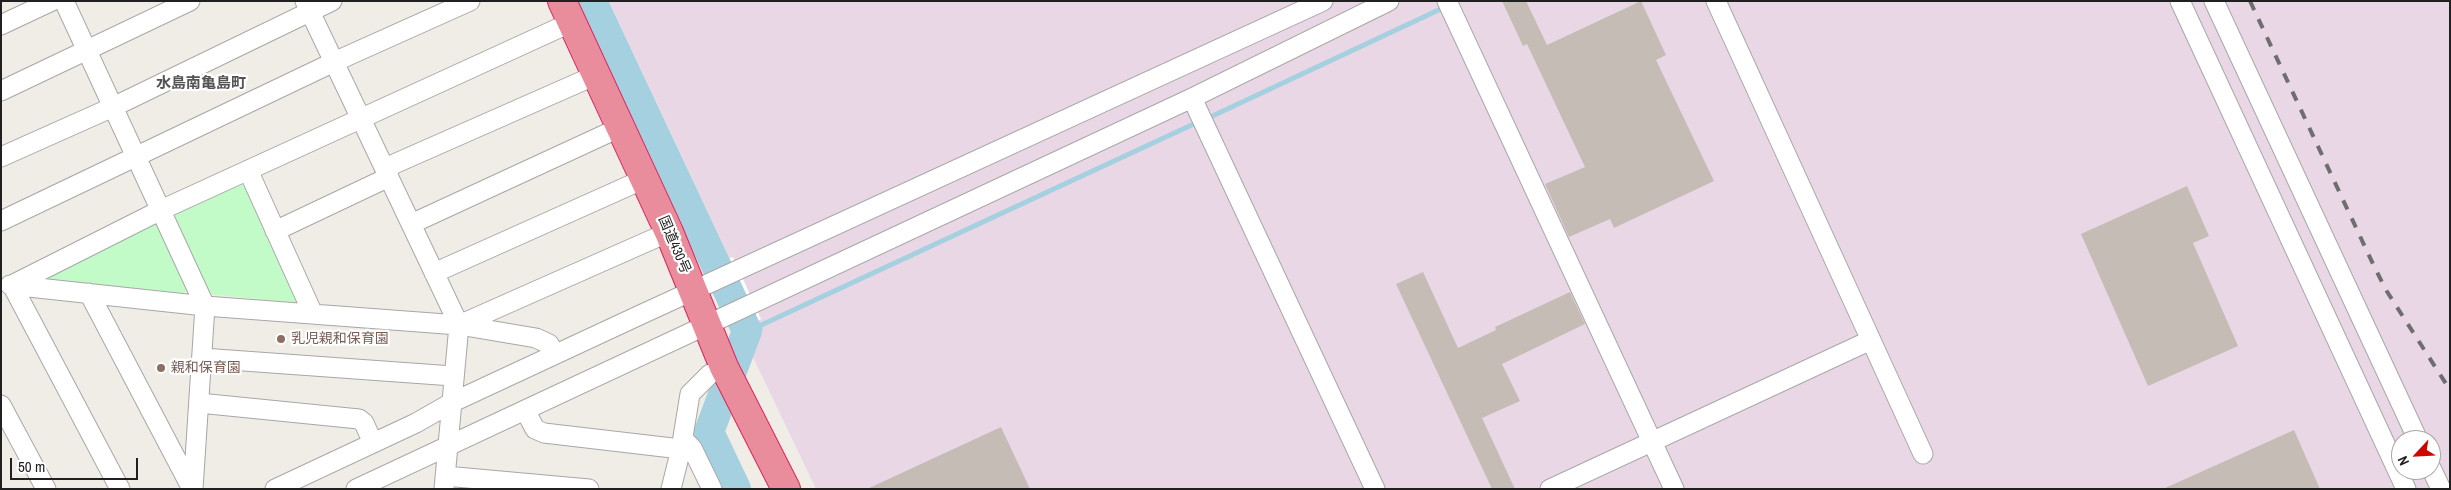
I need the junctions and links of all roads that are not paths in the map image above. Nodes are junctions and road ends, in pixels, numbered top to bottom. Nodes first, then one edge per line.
1 (52, 1) edge
2 (64, 1) edge
3 (190, 1) edge
4 (332, 1) edge
5 (470, 1) edge
6 (544, 1) edge
7 (1323, 1) edge
8 (1389, 1) edge
9 (1716, 1) edge
10 (2180, 1) edge
11 (2214, 1) edge
12 (1448, 4) edge
13 (307, 6) edge
14 (564, 18) edge
15 (1, 25) edge
16 (87, 51) junction
17 (334, 62) junction
18 (588, 78) junction
19 (1, 91) edge
20 (1192, 98) junction
21 (113, 106) junction
22 (360, 118) junction
23 (612, 131) junction
24 (1, 157) edge
25 (136, 157) junction
26 (248, 170) junction
27 (387, 173) junction
28 (636, 183) junction
29 (161, 210) junction
30 (1, 221) edge
31 (411, 224) junction
32 (275, 231) junction
33 (660, 236) junction
34 (434, 273) junction
35 (6, 284) edge
36 (90, 292) junction
37 (685, 295) junction
38 (206, 306) junction
39 (313, 314) junction
40 (459, 325) junction
41 (700, 328) junction
42 (1871, 340) junction
43 (555, 354) junction
44 (202, 358) junction
45 (453, 376) junction
46 (724, 387) junction
47 (451, 403) junction
48 (199, 404) junction
49 (1, 405) edge
50 (525, 410) junction
51 (2413, 430) edge
52 (1652, 442) junction
53 (373, 443) junction
54 (682, 444) junction
55 (448, 445) junction
56 (1923, 454) dead end
57 (444, 482) edge
58 (46, 489) edge
59 (120, 489) edge
60 (193, 489) edge
61 (275, 489) edge
62 (356, 489) edge
63 (589, 489) edge
64 (671, 489) edge
65 (712, 489) edge
66 (767, 489) edge
67 (786, 489) edge
68 (1375, 489) edge
69 (1550, 489) edge
70 (1674, 489) edge
71 (2406, 489) edge

1 - 15 street
2 - 16 street
3 - 16 street
4 - 13 street
5 - 17 street
6 - 14 highway, 国道430号
7 - 37 street
8 - 20 street
9 - 42 street
10 - 71 street
11 - 51 street
12 - 52 street
13 - 17 street
13 - 21 street
14 - 18 highway, 国道430号
14 - 22 street
16 - 19 street
16 - 21 street
17 - 22 street
17 - 25 street
18 - 23 highway, 国道430号
18 - 27 street
20 - 41 street
20 - 68 street
21 - 24 street
21 - 25 street
22 - 26 street
22 - 27 street
23 - 28 highway, 国道430号
23 - 31 street
25 - 29 street
25 - 30 street
26 - 29 street
26 - 32 street
27 - 31 street
27 - 32 street
28 - 33 highway, 国道430号
28 - 34 street
29 - 35 street
29 - 38 street
31 - 34 street
32 - 39 street
33 - 37 highway, 国道430号
33 - 40 street
34 - 40 street
35 - 36 street
35 - 59 street
36 - 38 street
36 - 60 street
37 - 41 highway, 国道430号
37 - 43 street
38 - 39 street
38 - 44 street
39 - 40 street
40 - 43 street
40 - 45 street
41 - 46 highway, 国道430号
41 - 50 street
42 - 52 street
42 - 56 street
43 - 47 street
44 - 45 street
44 - 48 street
45 - 47 street
46 - 54 street
46 - 66 highway, 国道430号
46 - 67 highway, 国道430号
47 - 53 street
47 - 55 street
48 - 53 street
48 - 60 street
49 - 58 street
50 - 54 street
50 - 55 street
52 - 69 street
52 - 70 street
53 - 61 street
54 - 64 street
54 - 65 street
55 - 57 street
55 - 62 street
57 - 63 street

